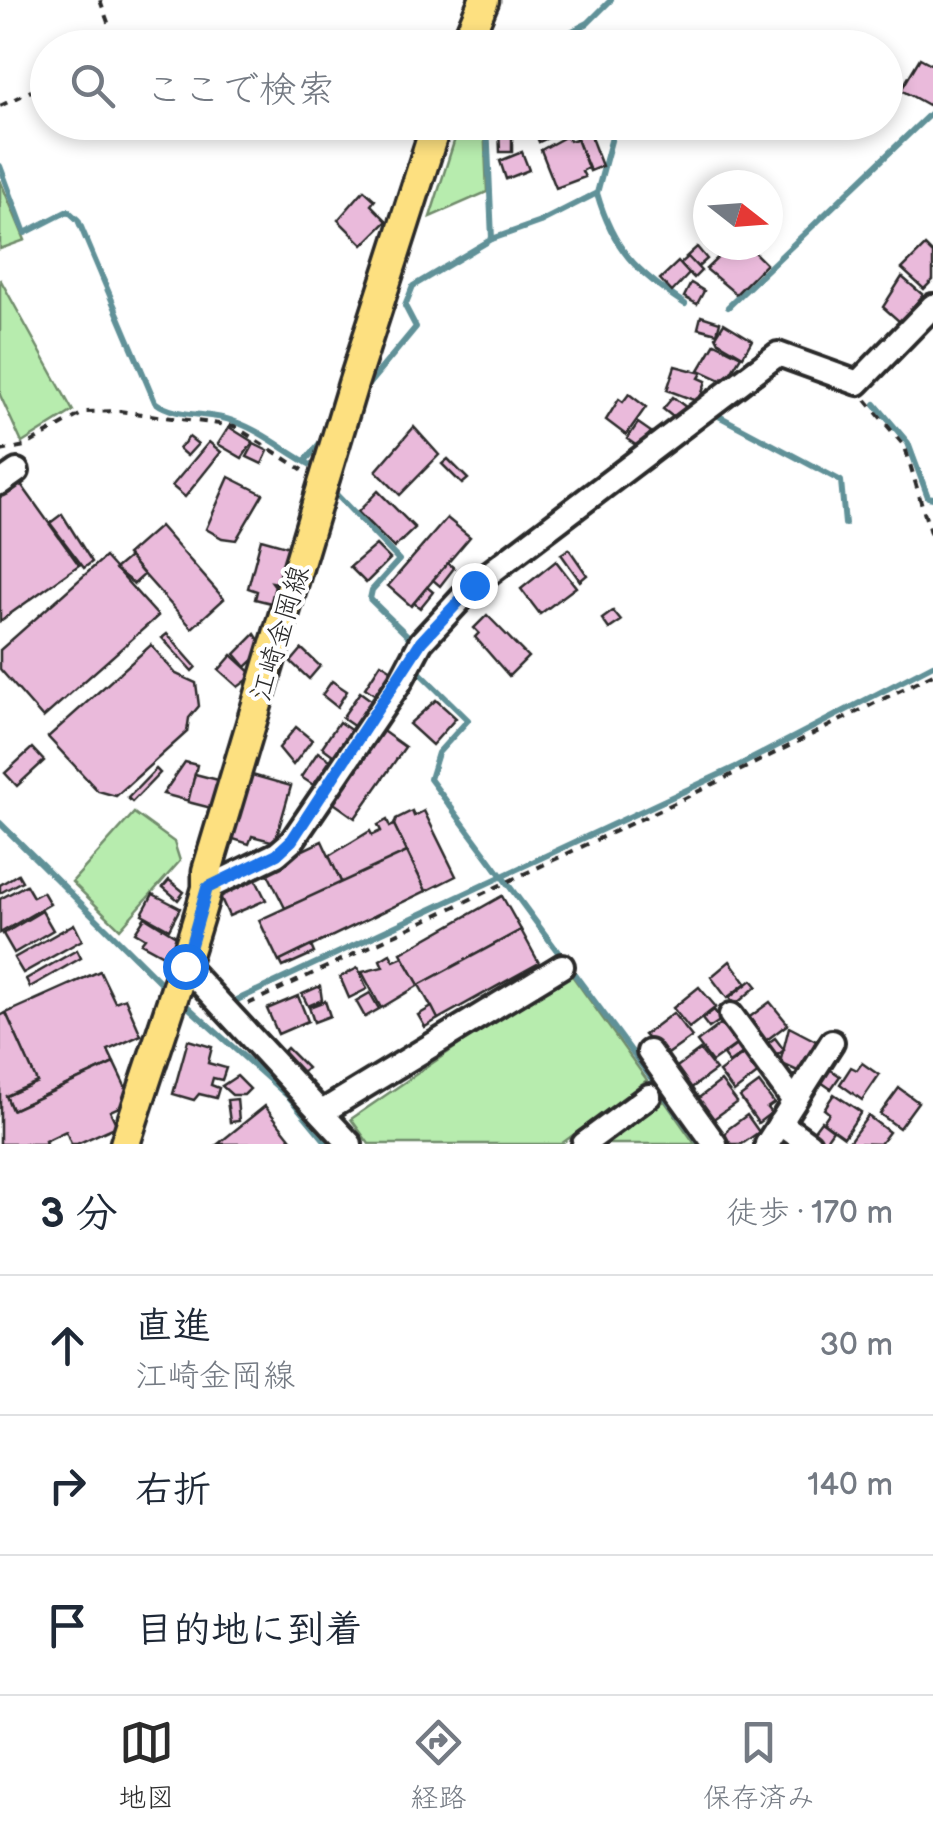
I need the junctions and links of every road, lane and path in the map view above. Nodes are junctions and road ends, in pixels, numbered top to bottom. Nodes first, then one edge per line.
1 (100, 0) edge
2 (484, 0) edge
3 (110, 30) edge
4 (472, 30) edge
5 (30, 92) edge
6 (0, 106) edge
7 (431, 140) edge
8 (933, 306) edge
9 (855, 383) junction
10 (0, 451) edge
11 (323, 484) junction
12 (933, 542) edge
13 (933, 674) edge
14 (207, 888) junction
15 (562, 966) dead end
16 (179, 986) junction
17 (227, 1012) junction
18 (730, 1015) dead end
19 (832, 1042) dead end
20 (649, 1052) dead end
21 (649, 1096) dead end
22 (794, 1101) junction
23 (322, 1112) junction
24 (780, 1123) junction
25 (125, 1144) edge
26 (350, 1144) edge
27 (584, 1144) edge
28 (715, 1144) edge
29 (766, 1144) edge
30 (810, 1144) edge

1 - 3 path
2 - 4 main road
5 - 6 path
7 - 11 main road, 江崎金岡線
8 - 9 street
9 - 12 path
9 - 14 street
10 - 11 path
11 - 14 main road, 江崎金岡線
13 - 17 path
14 - 16 main road, 江崎金岡線
15 - 23 street
16 - 17 street
16 - 25 main road, 江崎金岡線
17 - 23 street
18 - 22 street
19 - 22 street
20 - 28 street
21 - 27 street
22 - 24 street
23 - 26 street
24 - 29 street
24 - 30 street

